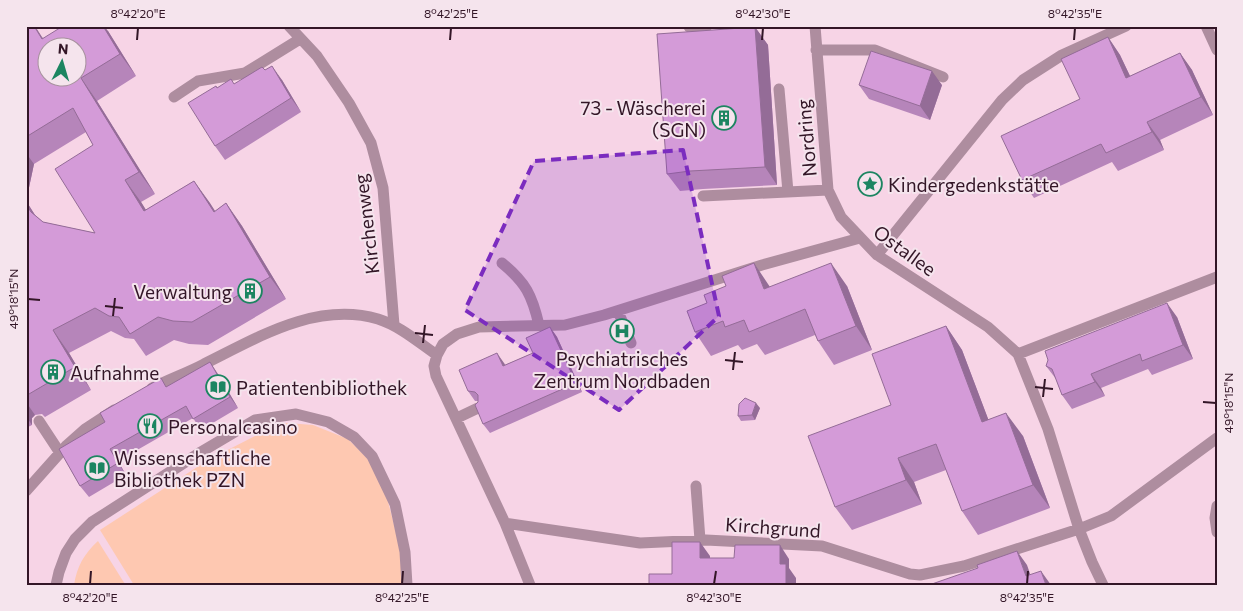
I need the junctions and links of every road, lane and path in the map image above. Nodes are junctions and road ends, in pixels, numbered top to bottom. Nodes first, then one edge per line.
1 (289, 26) edge
2 (707, 26) edge
3 (815, 26) edge
4 (1126, 26) edge
5 (1206, 26) edge
6 (690, 27) edge
7 (300, 39) junction
8 (816, 50) junction
9 (1217, 50) edge
10 (943, 77) dead end
11 (779, 89) dead end
12 (174, 97) dead end
13 (828, 190) junction
14 (788, 192) junction
15 (703, 196) dead end
16 (860, 238) junction
17 (877, 255) junction
18 (502, 263) dead end
19 (1217, 277) edge
20 (618, 310) junction
21 (394, 325) junction
22 (540, 325) junction
23 (631, 343) dead end
24 (437, 354) junction
25 (1018, 354) junction
26 (140, 394) edge
27 (125, 403) edge
28 (478, 408) edge
29 (457, 418) junction
30 (39, 420) dead end
31 (1217, 438) edge
32 (60, 453) junction
33 (696, 486) dead end
34 (26, 491) edge
35 (1217, 506) edge
36 (505, 523) junction
37 (1079, 529) junction
38 (1217, 532) edge
39 (700, 540) junction
40 (56, 585) edge
41 (407, 585) edge
42 (530, 585) edge
43 (1103, 585) edge

1 - 7 lane, Kirchenweg
2 - 6 lane
3 - 8 lane, Nordring
4 - 17 lane
5 - 9 lane
7 - 12 lane
7 - 21 lane, Kirchenweg
8 - 10 lane
8 - 13 lane, Nordring
11 - 14 lane
13 - 14 lane
13 - 16 lane, Nordring
14 - 15 lane
16 - 17 lane, Ostallee
16 - 20 lane, Ostallee
17 - 25 lane, Ostallee
18 - 22 lane
19 - 25 lane
20 - 22 lane, Ostallee
20 - 23 lane
21 - 24 lane
21 - 26 lane
22 - 24 lane, Ostallee
24 - 29 lane
25 - 37 lane, Ostallee
27 - 32 lane
28 - 29 lane
29 - 36 lane
30 - 32 lane
31 - 37 lane, Kirchgrund
32 - 34 lane
33 - 39 lane
35 - 38 lane
36 - 39 lane, Kirchgrund
36 - 42 lane
37 - 39 lane, Kirchgrund
37 - 43 lane, Ostallee
40 - 41 lane

